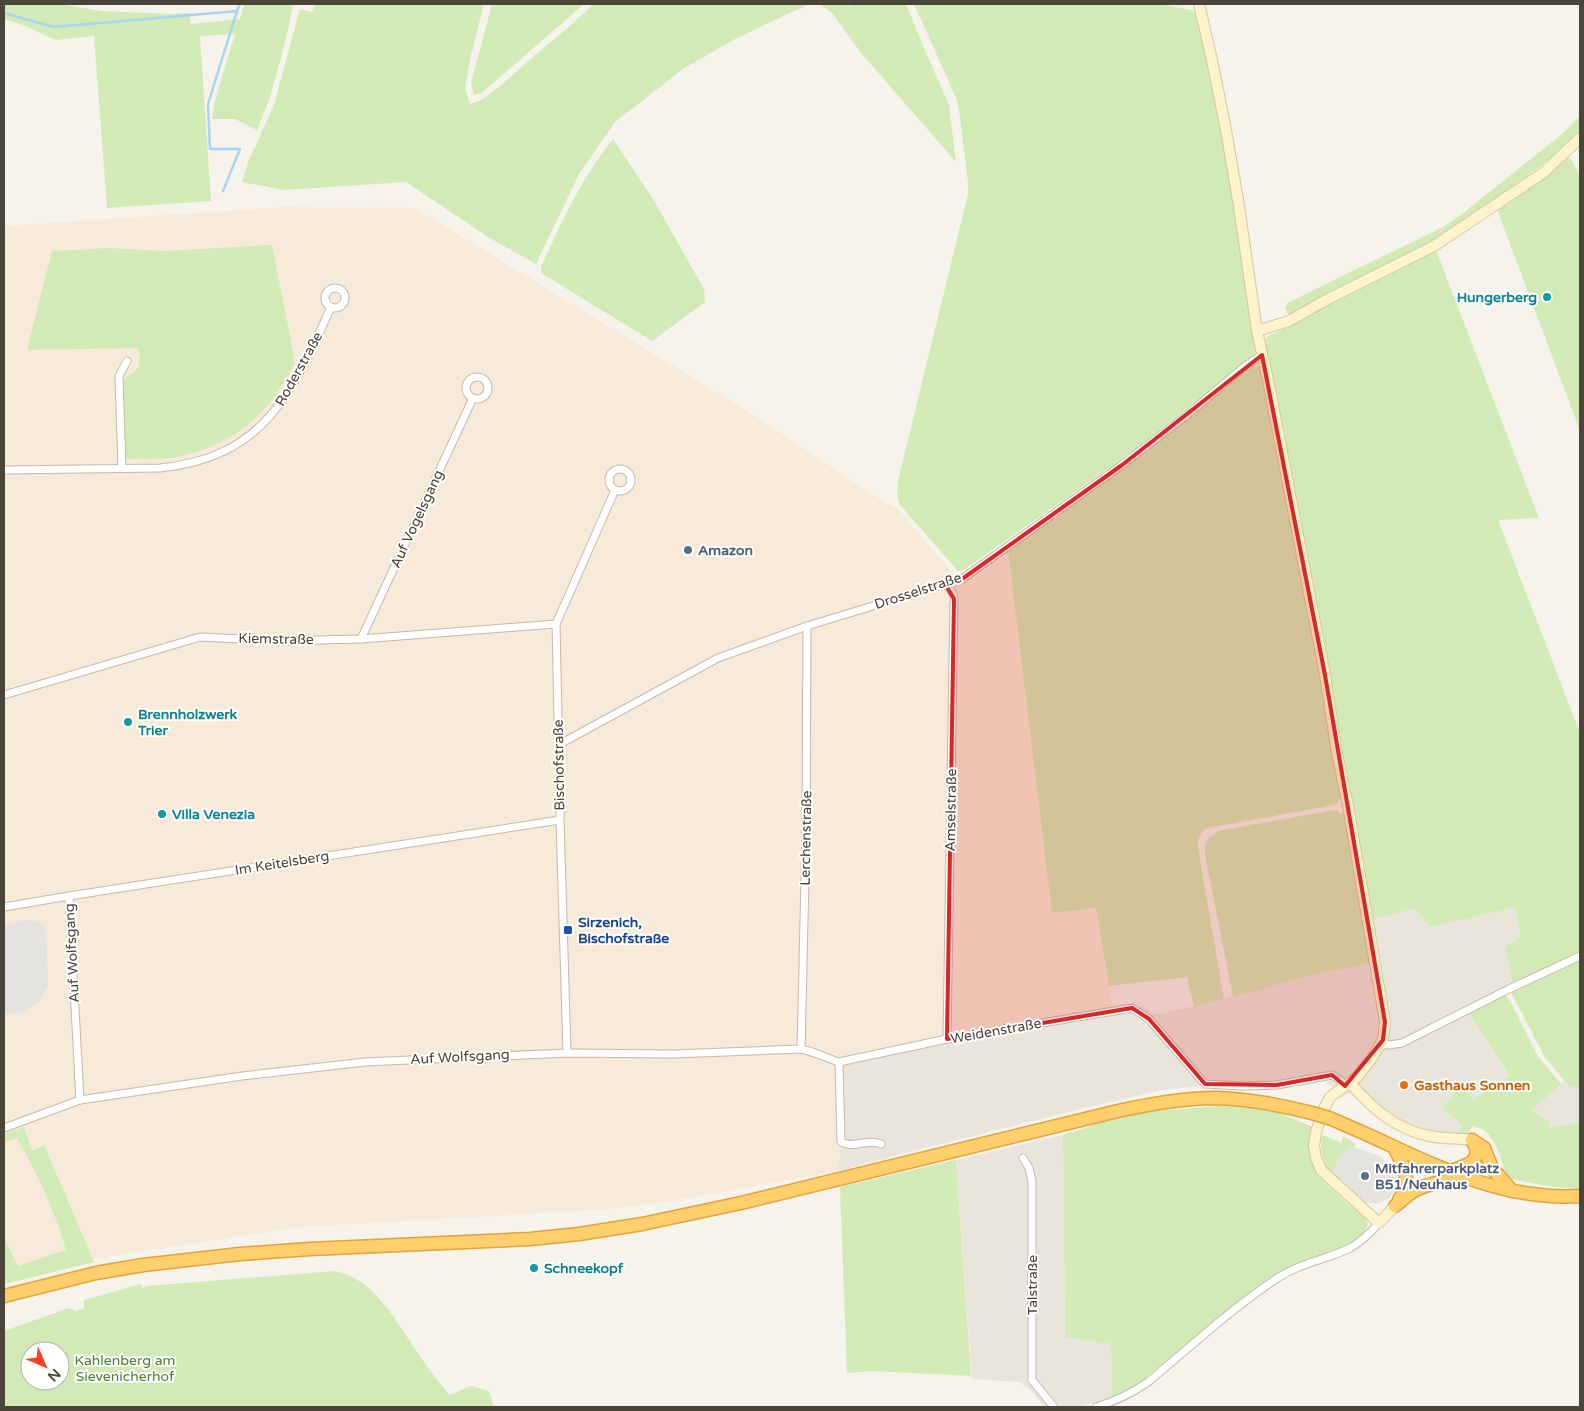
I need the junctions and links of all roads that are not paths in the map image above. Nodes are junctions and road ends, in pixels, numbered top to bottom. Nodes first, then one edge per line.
1 (1199, 4) edge
2 (1580, 138) edge
3 (332, 307) dead end
4 (1257, 331) junction
5 (1262, 355) junction
6 (127, 361) dead end
7 (472, 398) dead end
8 (122, 468) junction
9 (4, 470) edge
10 (615, 490) dead end
11 (945, 584) junction
12 (556, 624) junction
13 (807, 626) junction
14 (361, 639) junction
15 (4, 695) edge
16 (560, 744) junction
17 (560, 820) junction
18 (69, 896) junction
19 (4, 907) edge
20 (1580, 956) edge
21 (947, 1039) junction
22 (1380, 1044) junction
23 (802, 1049) junction
24 (567, 1053) junction
25 (839, 1062) junction
26 (1348, 1084) junction
27 (80, 1100) junction
28 (4, 1128) edge
29 (1472, 1140) junction
30 (881, 1144) dead end
31 (1394, 1147) junction
32 (1023, 1158) dead end
33 (1448, 1172) junction
34 (1467, 1179) junction
35 (1512, 1191) junction
36 (1580, 1196) edge
37 (1395, 1206) junction
38 (1379, 1223) junction
39 (34, 1289) junction
40 (4, 1296) edge
41 (4, 1304) edge
42 (1054, 1407) edge
43 (1096, 1407) edge

1 - 4 main road
2 - 4 main road
3 - 8 street, Roderstraße
4 - 5 main road
5 - 11 street, Drosselstraße
5 - 22 main road
6 - 8 street
7 - 14 street, Auf Vogelsgang
8 - 9 street, Roderstraße
10 - 12 street, Bischofstraße
11 - 13 street, Drosselstraße
11 - 21 street, Amselstraße
12 - 14 street, Kiemstraße
12 - 16 street, Bischofstraße
13 - 16 street, Drosselstraße
13 - 23 street, Lerchenstraße
14 - 15 street, Kiemstraße
16 - 17 street, Bischofstraße
17 - 18 street, Im Keitelsberg
17 - 24 street, Bischofstraße
18 - 19 street, Im Keitelsberg
18 - 27 street, Auf Wolfsgang
20 - 22 street
21 - 25 street, Weidenstraße
21 - 26 street, Weidenstraße
22 - 26 main road
23 - 24 street, Auf Wolfsgang
23 - 25 street, Auf Wolfsgang
24 - 27 street, Auf Wolfsgang
25 - 30 street
26 - 29 main road
26 - 38 main road
27 - 28 street, Auf Wolfsgang
29 - 33 highway
29 - 35 highway
31 - 33 highway
31 - 37 highway
31 - 39 highway, bridge
32 - 42 street, Talstraße
33 - 34 highway
34 - 35 highway
34 - 37 highway
35 - 36 highway
37 - 38 main road
38 - 43 street
39 - 40 highway
39 - 41 highway

